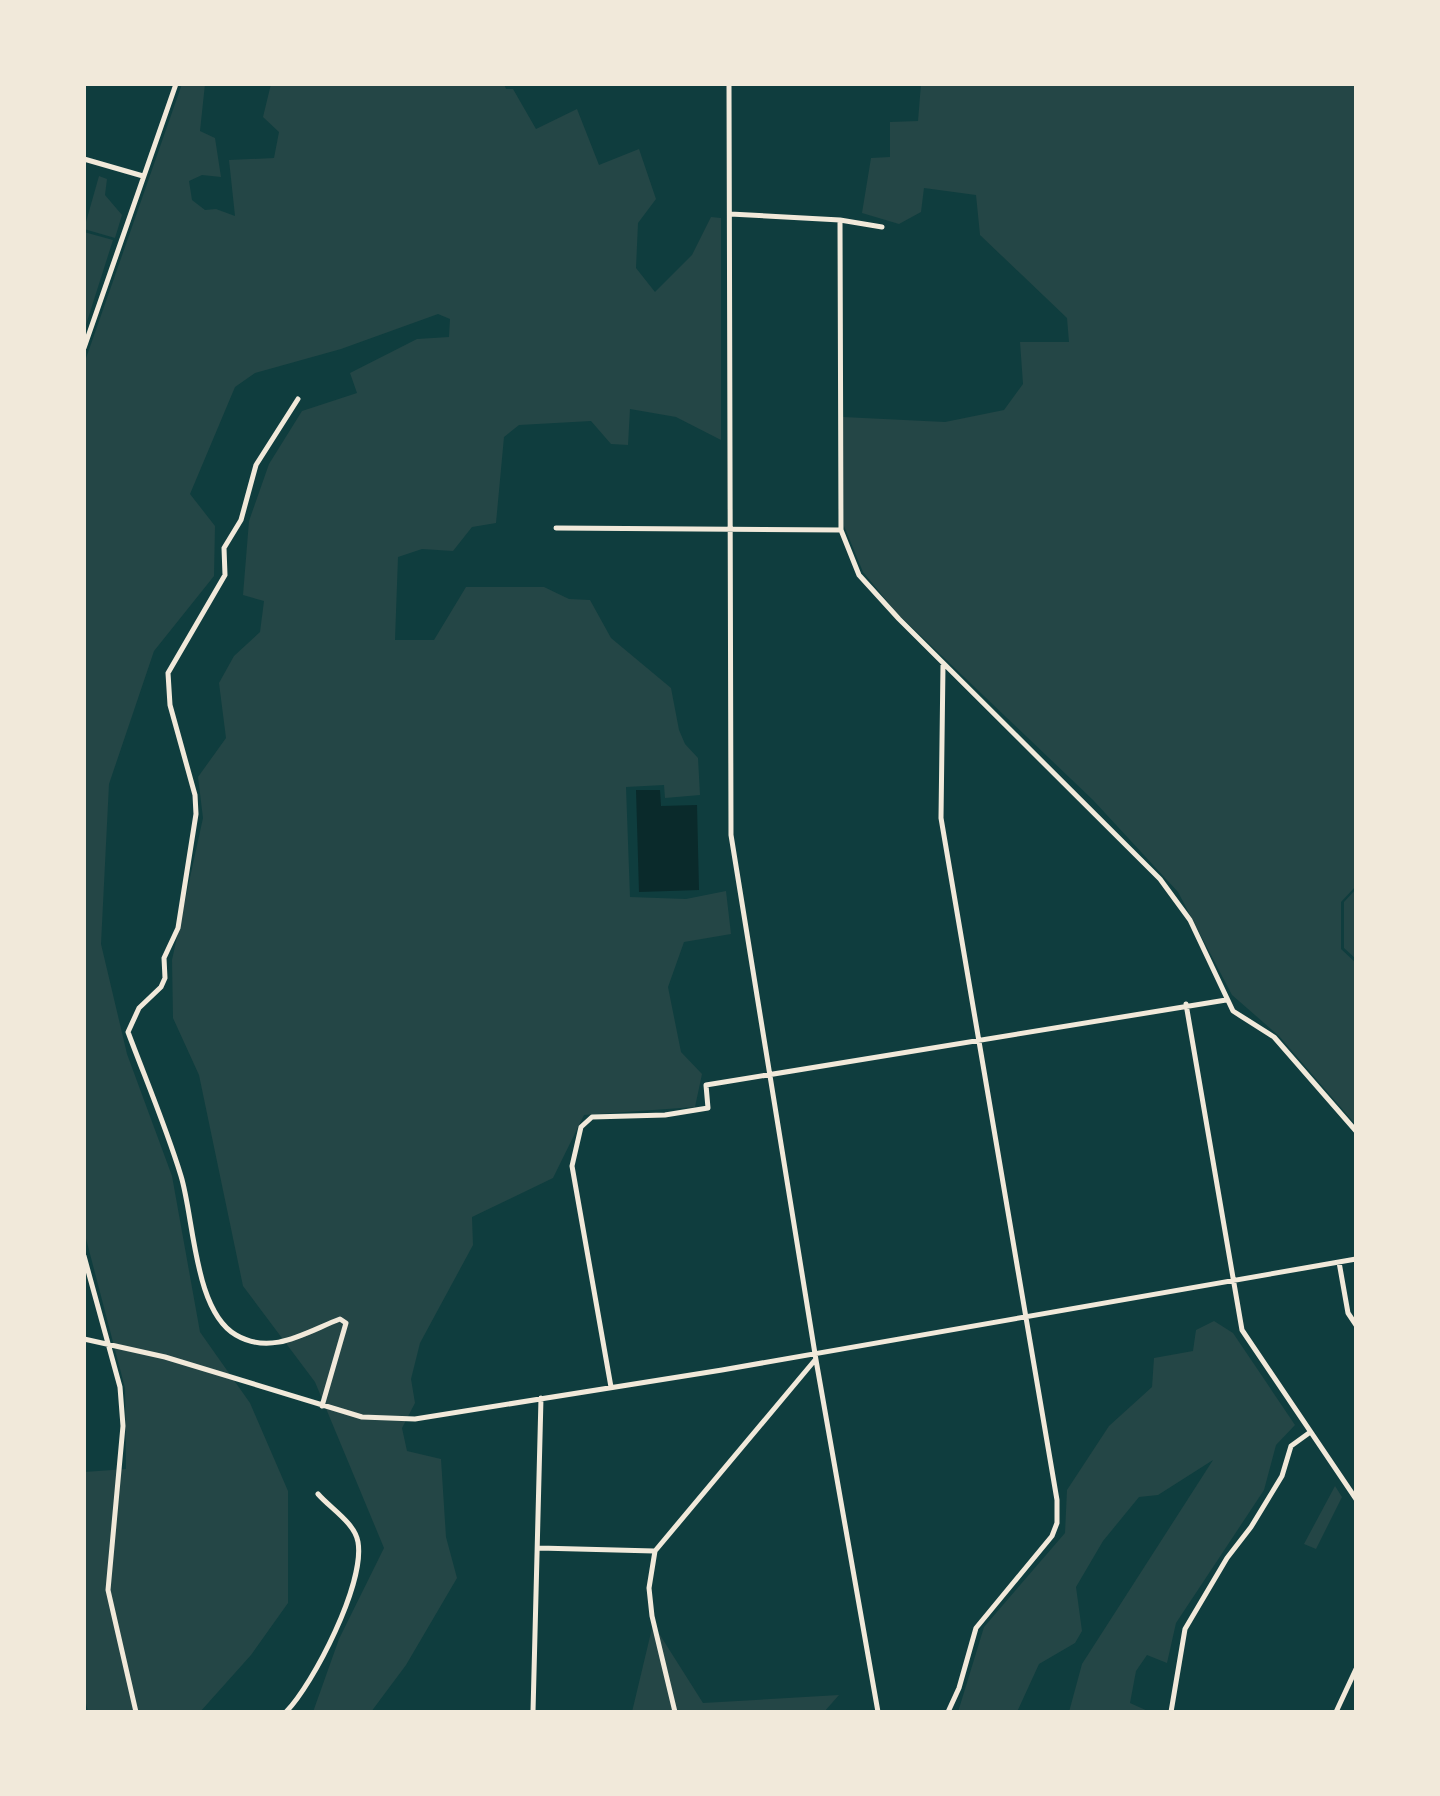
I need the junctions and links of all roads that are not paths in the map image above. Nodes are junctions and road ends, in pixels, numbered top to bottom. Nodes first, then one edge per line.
1 (176, 84) edge
2 (729, 84) edge
3 (84, 159) edge
4 (143, 176) junction
5 (730, 214) junction
6 (840, 220) junction
7 (882, 227) dead end
8 (84, 348) edge
9 (298, 399) dead end
10 (556, 528) dead end
11 (731, 530) junction
12 (841, 530) junction
13 (943, 664) junction
14 (1226, 1000) junction
15 (1186, 1004) junction
16 (978, 1040) junction
17 (772, 1075) junction
18 (1356, 1131) edge
19 (84, 1256) edge
20 (1356, 1259) edge
21 (1339, 1262) junction
22 (1231, 1280) junction
23 (1025, 1315) junction
24 (1356, 1325) edge
25 (84, 1339) edge
26 (107, 1343) junction
27 (815, 1356) junction
28 (611, 1387) junction
29 (541, 1398) junction
30 (322, 1406) junction
31 (1309, 1433) junction
32 (318, 1494) dead end
33 (1356, 1499) edge
34 (539, 1548) junction
35 (655, 1551) junction
36 (1356, 1669) edge
37 (136, 1712) edge
38 (286, 1712) edge
39 (533, 1712) edge
40 (675, 1712) edge
41 (878, 1712) edge
42 (948, 1712) edge
43 (1171, 1712) edge
44 (1336, 1712) edge

1 - 4 street
2 - 5 street
3 - 4 street
4 - 8 street
5 - 6 street
5 - 11 street
6 - 7 street
6 - 12 street
9 - 30 street
10 - 11 street
11 - 12 street
11 - 17 street
12 - 13 street
13 - 14 street
13 - 16 street
14 - 15 street
14 - 18 street
15 - 16 street
15 - 22 street
16 - 17 street
16 - 23 street
17 - 27 street
17 - 28 street
19 - 26 street
20 - 21 street
21 - 22 street
21 - 24 street
22 - 23 street
22 - 31 street
23 - 27 street
23 - 42 street
25 - 26 street
26 - 30 street
26 - 37 street
27 - 28 street
27 - 35 street
27 - 41 street
28 - 29 street
29 - 30 street
29 - 34 street
31 - 33 street
31 - 43 street
32 - 38 street
34 - 35 street
34 - 39 street
35 - 40 street
36 - 44 street

